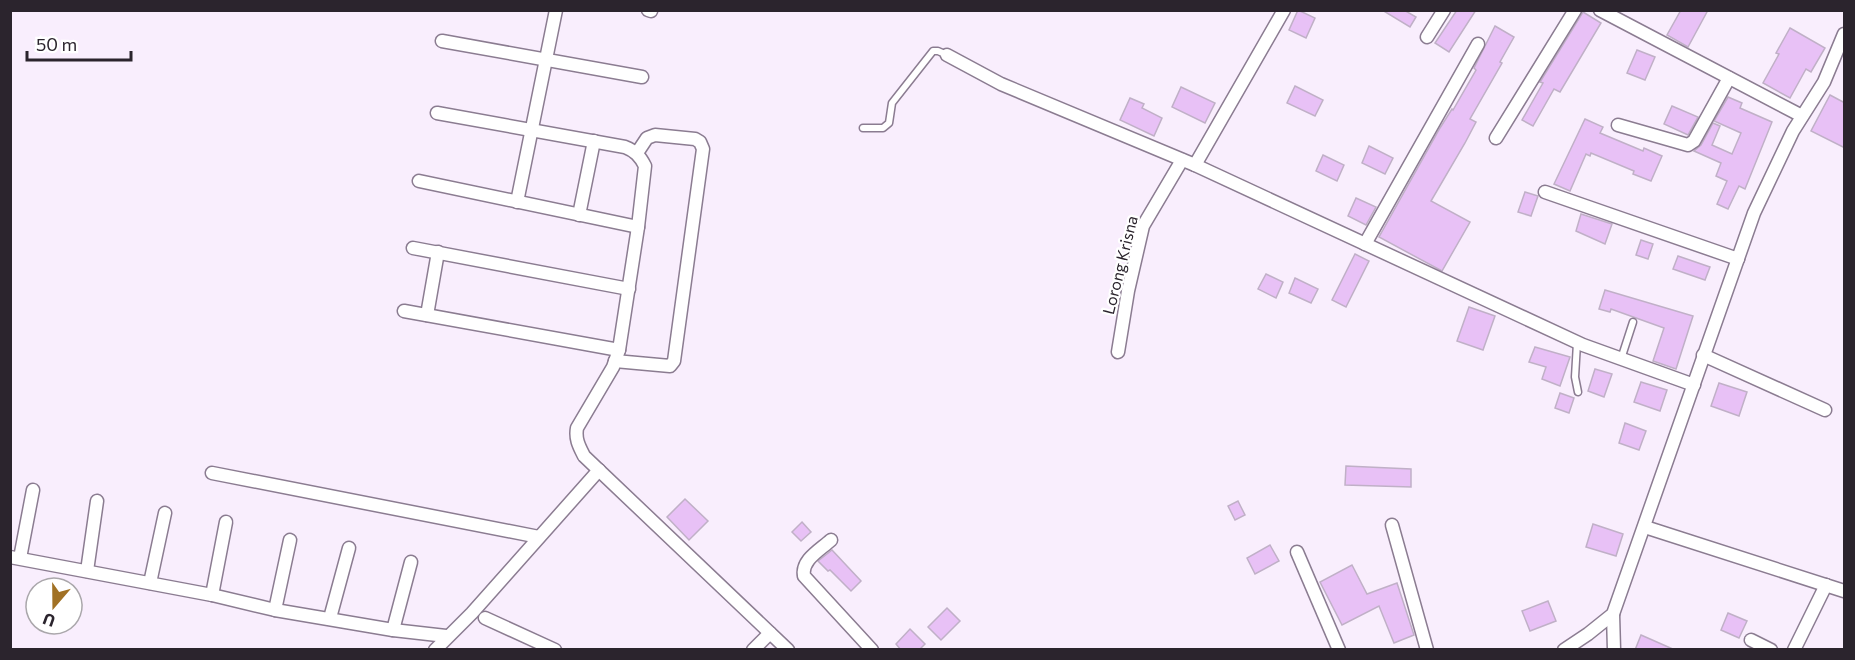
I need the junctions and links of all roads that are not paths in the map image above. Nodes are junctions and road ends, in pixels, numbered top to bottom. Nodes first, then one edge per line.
1 (556, 10) edge
2 (1284, 10) edge
3 (1444, 10) edge
4 (1575, 10) edge
5 (1600, 10) edge
6 (1845, 34) edge
7 (1427, 37) dead end
8 (442, 41) dead end
9 (1478, 44) dead end
10 (947, 56) joint
11 (545, 60) junction
12 (642, 77) dead end
13 (1729, 78) junction
14 (437, 112) dead end
15 (1802, 116) junction
16 (1618, 125) dead end
17 (863, 128) dead end
18 (531, 130) junction
19 (1496, 138) dead end
20 (594, 141) junction
21 (637, 153) junction
22 (1182, 160) junction
23 (1195, 165) junction
24 (419, 182) dead end
25 (1545, 192) dead end
26 (518, 202) junction
27 (579, 215) junction
28 (638, 227) junction
29 (1365, 244) junction
30 (413, 248) dead end
31 (438, 252) junction
32 (1738, 259) junction
33 (629, 289) junction
34 (404, 311) dead end
35 (427, 315) junction
36 (1633, 322) dead end
37 (1577, 342) junction
38 (1118, 352) dead end
39 (1703, 355) junction
40 (617, 356) junction
41 (1621, 359) junction
42 (1694, 385) junction
43 (1578, 392) dead end
44 (1825, 410) dead end
45 (599, 470) junction
46 (212, 473) dead end
47 (33, 490) dead end
48 (97, 501) dead end
49 (165, 513) dead end
50 (226, 522) dead end
51 (1392, 525) dead end
52 (1645, 527) junction
53 (538, 537) junction
54 (290, 540) dead end
55 (831, 540) dead end
56 (349, 548) dead end
57 (1297, 552) dead end
58 (15, 557) edge
59 (411, 562) dead end
60 (87, 571) junction
61 (150, 583) junction
62 (1826, 585) junction
63 (1845, 591) edge
64 (212, 595) junction
65 (276, 610) junction
66 (1613, 614) junction
67 (330, 618) junction
68 (485, 618) dead end
69 (393, 630) junction
70 (770, 633) junction
71 (446, 636) junction
72 (1751, 640) dead end
73 (435, 650) edge
74 (555, 650) edge
75 (753, 650) edge
76 (788, 650) edge
77 (872, 650) edge
78 (1339, 650) edge
79 (1427, 650) edge
80 (1564, 650) edge
81 (1614, 650) edge
82 (1771, 650) edge
83 (1794, 650) edge

1 - 11 street
2 - 23 street
3 - 7 street
4 - 19 street
5 - 13 street
6 - 15 street
8 - 11 street
9 - 29 street
10 - 17 lane
10 - 22 street
11 - 12 street
11 - 18 street
13 - 15 street
13 - 16 street
14 - 18 street
15 - 32 street
18 - 20 street
18 - 26 street
20 - 21 street
20 - 27 street
21 - 28 street
21 - 40 street
22 - 23 street
22 - 38 street, Lorong Krisna
23 - 29 street
24 - 26 street
25 - 32 street
26 - 27 street
27 - 28 street
28 - 33 street
29 - 37 street
30 - 31 street
31 - 33 street
31 - 35 street
32 - 39 street
33 - 40 street
34 - 35 street
35 - 40 street
36 - 41 lane
37 - 41 street
37 - 43 lane
39 - 42 street
39 - 44 street
40 - 45 street
41 - 42 street
42 - 52 street
45 - 53 street
45 - 70 street
46 - 53 street
47 - 58 street
48 - 60 street
49 - 61 street
50 - 64 street
51 - 79 street
52 - 62 street
52 - 66 street
53 - 71 street
54 - 65 street
55 - 77 street
56 - 67 street
57 - 78 street
58 - 60 street
59 - 69 street
60 - 61 street
61 - 64 street
62 - 63 street
62 - 83 street
64 - 65 street
65 - 67 street
66 - 80 street
66 - 81 street
67 - 69 street
68 - 74 street
69 - 71 street
70 - 75 street
70 - 76 street
71 - 73 street
72 - 82 street

